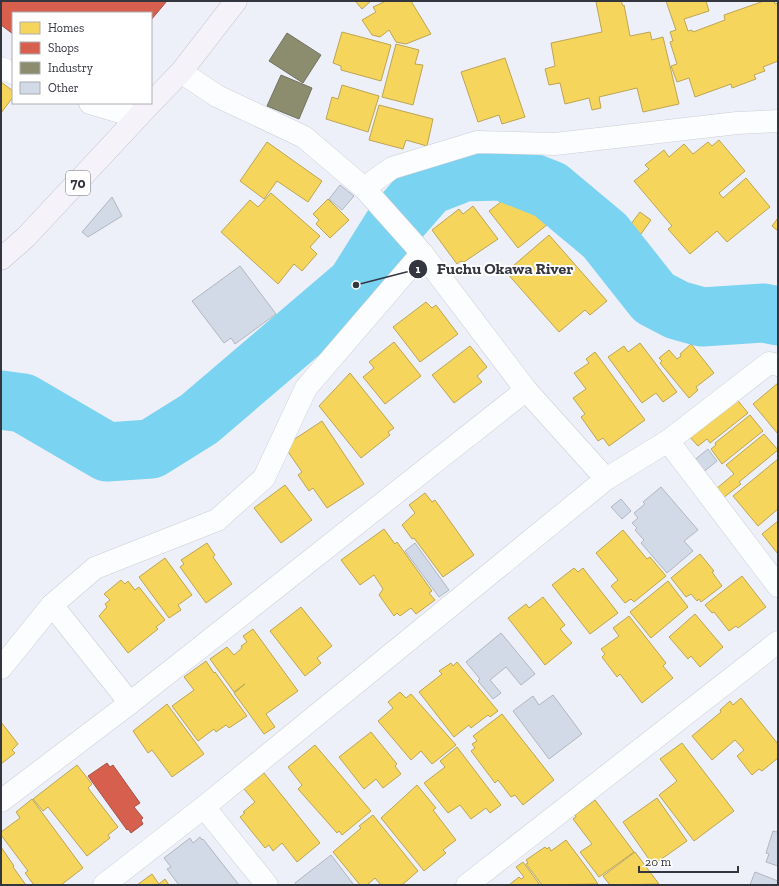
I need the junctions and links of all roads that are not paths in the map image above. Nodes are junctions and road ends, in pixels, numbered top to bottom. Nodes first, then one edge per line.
1 (236, 1) edge
2 (1, 68) edge
3 (181, 72) junction
4 (12, 73) edge
5 (152, 102) edge
6 (101, 104) edge
7 (146, 108) edge
8 (778, 121) edge
9 (364, 188) junction
10 (415, 246) junction
11 (1, 259) edge
12 (778, 365) edge
13 (526, 390) junction
14 (668, 441) junction
15 (606, 479) junction
16 (778, 586) edge
17 (52, 605) junction
18 (778, 642) edge
19 (1, 668) edge
20 (130, 703) junction
21 (1, 801) edge
22 (204, 807) junction
23 (104, 885) edge
24 (267, 885) edge
25 (467, 885) edge

1 - 3 main road, 70
2 - 4 street
3 - 5 main road, 70
3 - 9 street
6 - 7 street
7 - 11 main road, 70
8 - 9 street
9 - 10 street
10 - 13 street
10 - 17 street
12 - 14 street
13 - 15 street
13 - 20 street
14 - 15 street
14 - 16 street
15 - 22 street
17 - 19 street
17 - 20 street
18 - 25 street
20 - 21 street
22 - 23 street
22 - 24 street

